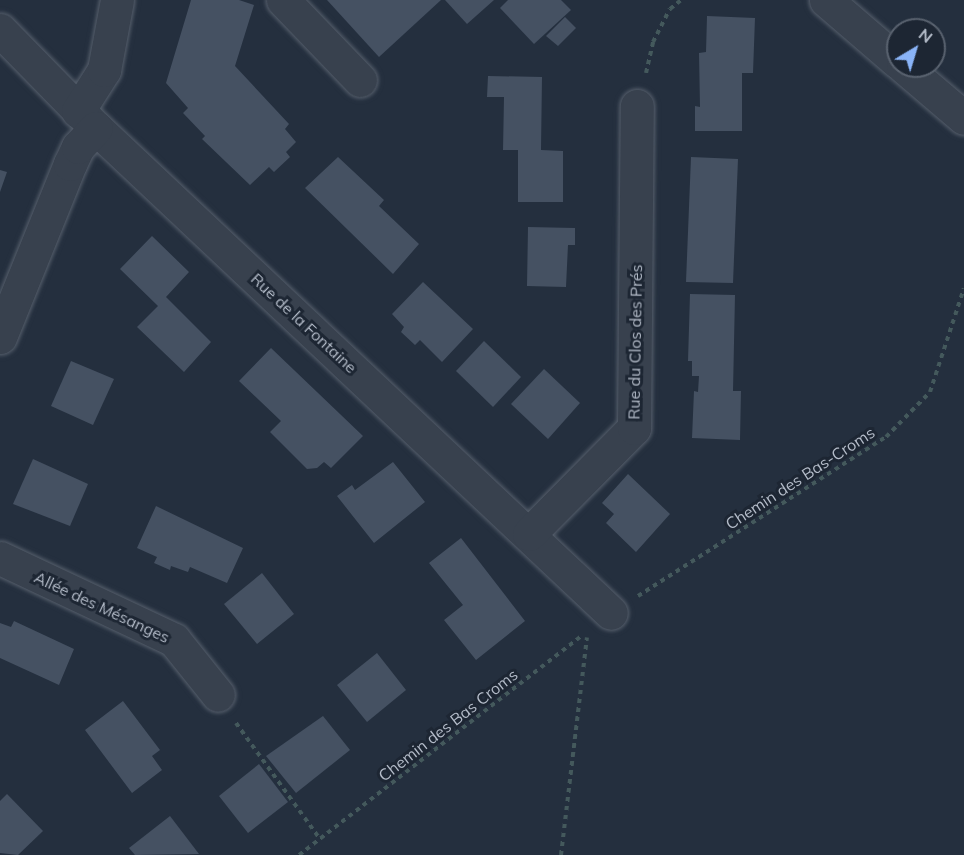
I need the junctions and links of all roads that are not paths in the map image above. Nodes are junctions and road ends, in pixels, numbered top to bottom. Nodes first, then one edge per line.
1 (117, 0) edge
2 (283, 0) edge
3 (826, 0) edge
4 (0, 30) edge
5 (886, 52) edge
6 (917, 78) edge
7 (360, 80) dead end
8 (637, 106) dead end
9 (964, 118) edge
10 (87, 119) junction
11 (0, 337) edge
12 (529, 534) junction
13 (0, 558) edge
14 (599, 622) road end
15 (218, 695) road end

1 - 10 street
2 - 7 street
3 - 5 street
4 - 10 street, Rue de la Fontaine
6 - 9 street
8 - 12 street, Rue du Clos des Prés
10 - 11 street
10 - 12 street, Rue de la Fontaine
12 - 14 street, Rue de la Fontaine
13 - 15 street, Allée des Mésanges

